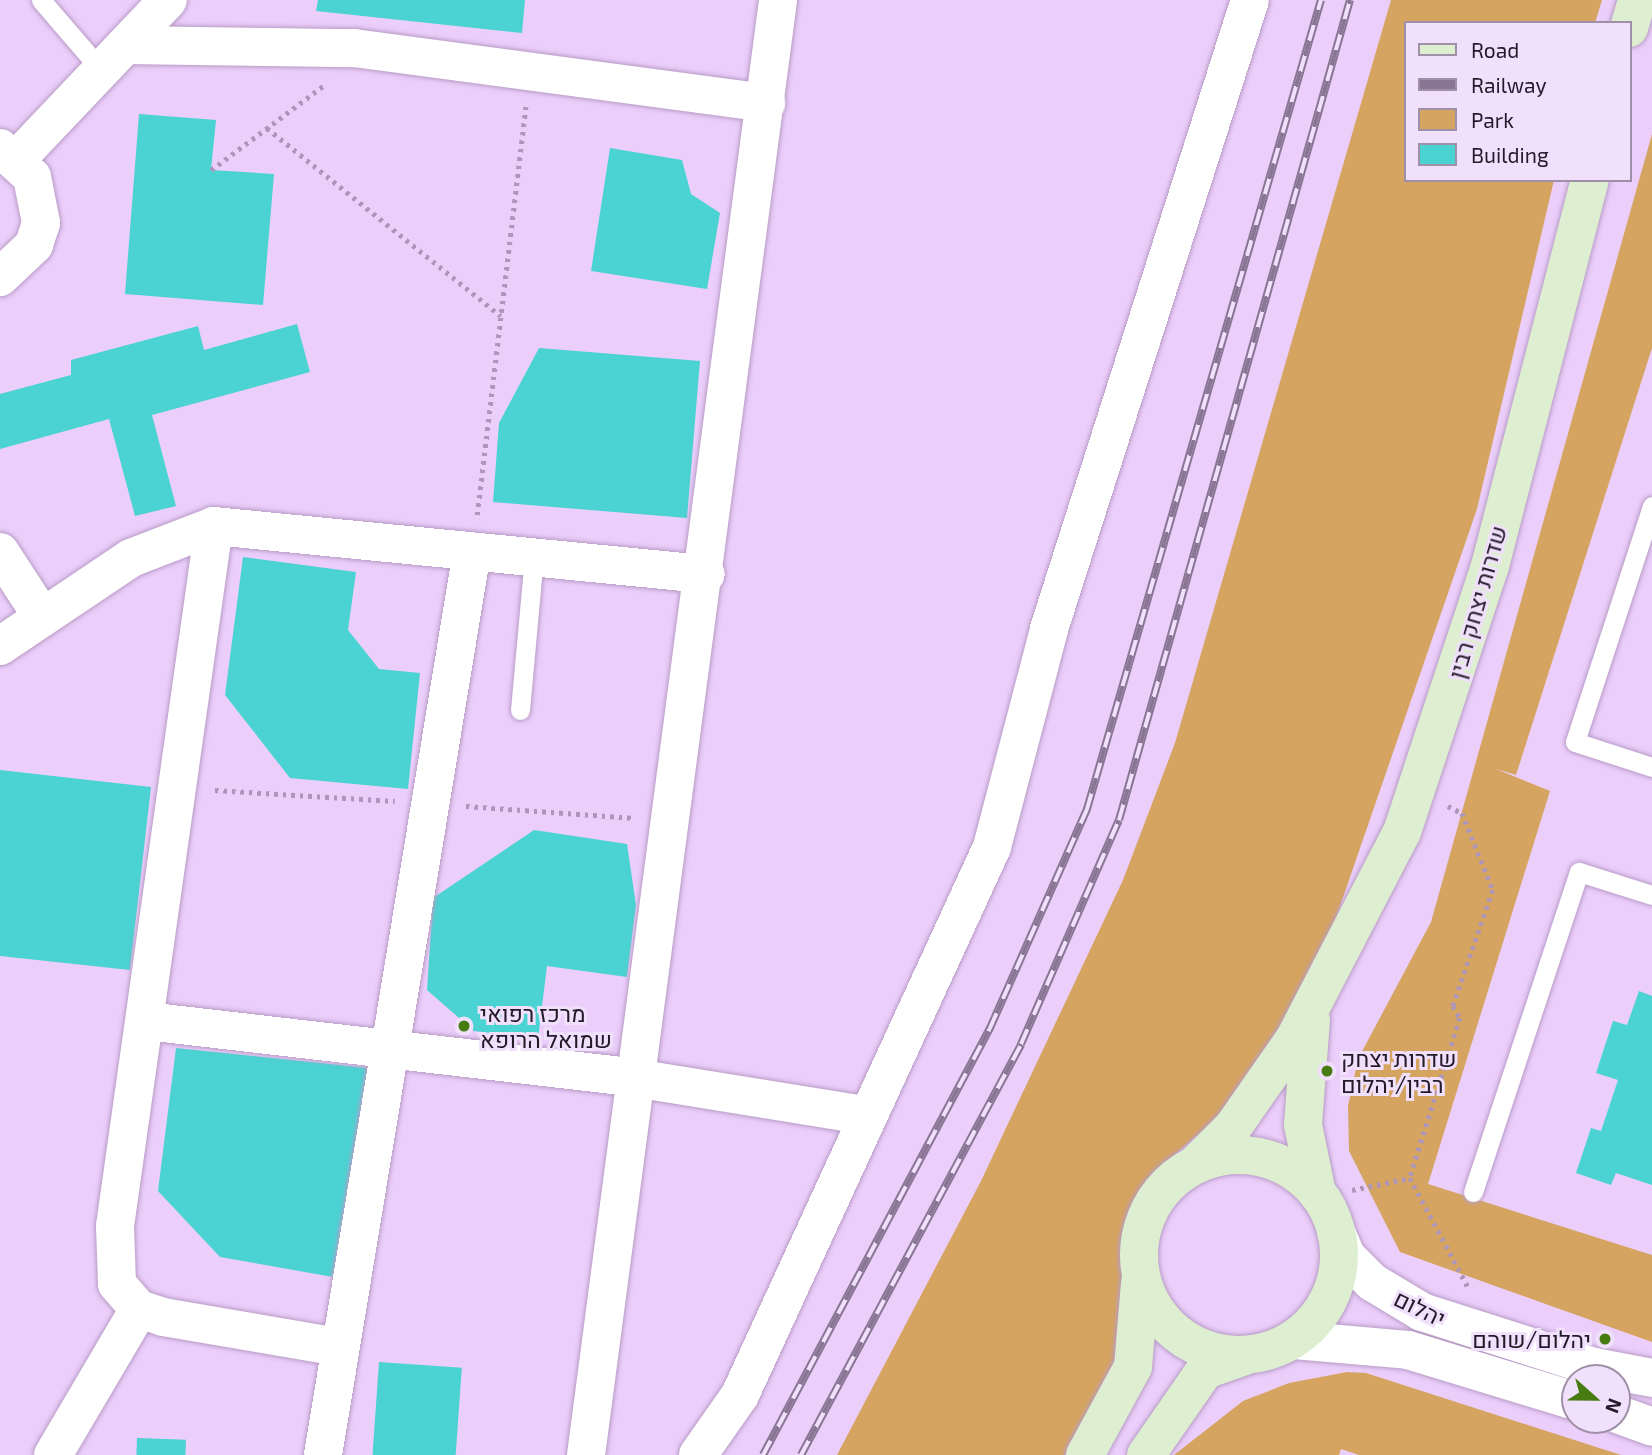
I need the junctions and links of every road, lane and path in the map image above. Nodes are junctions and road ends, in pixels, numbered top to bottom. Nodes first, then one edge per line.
1 (41, 0) edge
2 (168, 0) edge
3 (778, 0) edge
4 (1250, 0) edge
5 (1637, 0) edge
6 (1631, 21) edge
7 (371, 50) junction
8 (114, 58) junction
9 (530, 71) junction
10 (766, 103) junction
11 (267, 128) junction
12 (8, 153) edge
13 (211, 170) dead end
14 (1589, 182) edge
15 (0, 277) edge
16 (501, 316) junction
17 (1651, 510) edge
18 (214, 526) junction
19 (472, 551) junction
20 (0, 552) edge
21 (534, 557) junction
22 (706, 574) junction
23 (41, 615) junction
24 (0, 646) edge
25 (520, 710) dead end
26 (1652, 768) edge
27 (1417, 790) junction
28 (1652, 895) edge
29 (1313, 1004) junction
30 (146, 1021) junction
31 (392, 1049) junction
32 (635, 1077) junction
33 (864, 1115) junction
34 (1195, 1165) junction
35 (1410, 1178) junction
36 (1473, 1192) dead end
37 (1319, 1195) junction
38 (1336, 1232) junction
39 (1140, 1274) junction
40 (139, 1309) junction
41 (1495, 1337) junction
42 (1294, 1340) junction
43 (339, 1347) junction
44 (1245, 1356) junction
45 (1652, 1378) edge
46 (1561, 1397) edge
47 (1631, 1419) edge
48 (1652, 1427) edge
49 (53, 1455) edge
50 (323, 1455) edge
51 (586, 1455) edge
52 (698, 1455) edge
53 (1085, 1455) edge
54 (1146, 1455) edge

1 - 8 lane
2 - 8 street
3 - 10 street
4 - 33 street
5 - 6 main road
7 - 8 street
7 - 9 street
7 - 11 path
8 - 12 street
9 - 10 street
9 - 16 path
10 - 22 street
11 - 13 path
11 - 16 path
12 - 15 street
14 - 27 main road, שדרות יצחק רבין
16 - 19 path
17 - 26 lane
18 - 19 street
18 - 23 street
18 - 30 street
19 - 21 street
19 - 31 street
20 - 23 street
21 - 22 street
21 - 25 lane
22 - 32 street
23 - 24 street
27 - 29 main road, שדרות יצחק רבין
27 - 35 path
28 - 36 lane
29 - 34 main road, שדרות יצחק רבין
29 - 37 main road, שדרות יצחק רבין
30 - 31 street
30 - 40 street
31 - 32 street
31 - 43 street
32 - 33 street
32 - 51 street
33 - 52 street
34 - 37 main road
34 - 39 main road
35 - 37 path
35 - 41 path
37 - 38 main road
38 - 41 street, יהלום
38 - 42 main road
39 - 44 main road
39 - 53 main road
40 - 43 street
40 - 49 street
41 - 45 street, יהלום
42 - 44 main road
42 - 46 street, יהלום
43 - 50 street
44 - 54 main road
47 - 48 street

